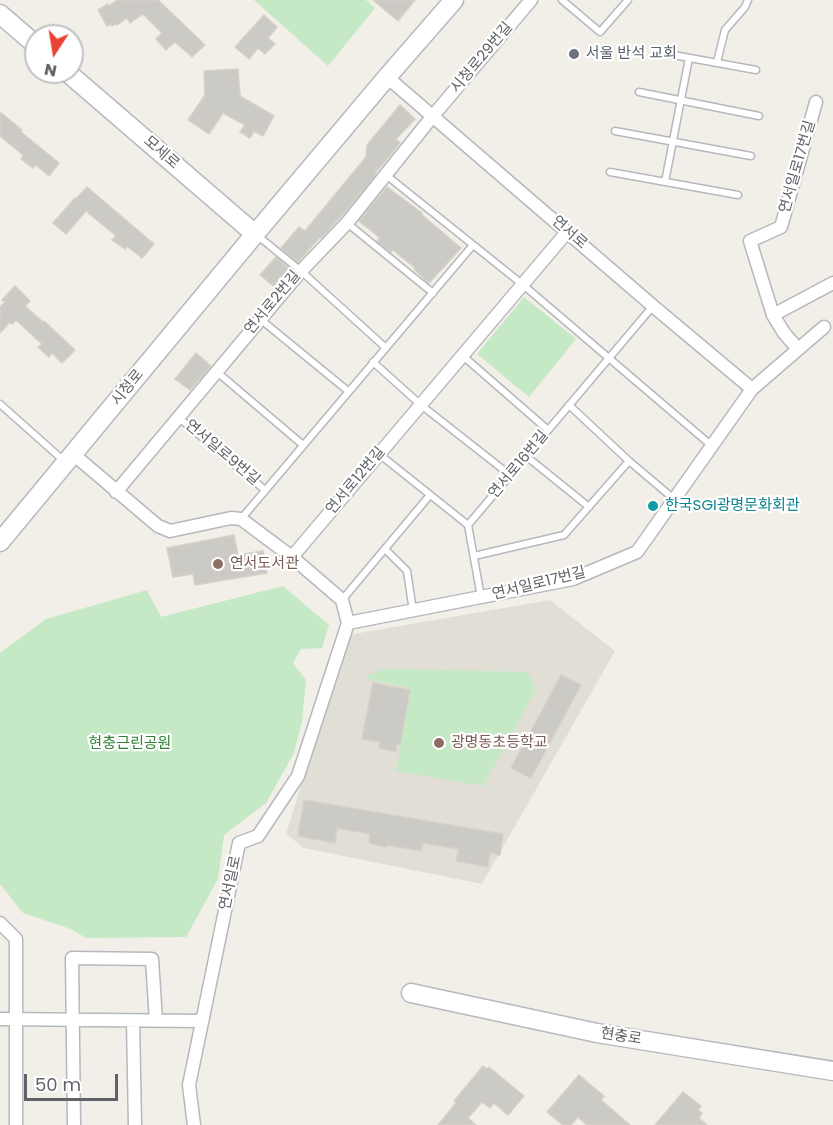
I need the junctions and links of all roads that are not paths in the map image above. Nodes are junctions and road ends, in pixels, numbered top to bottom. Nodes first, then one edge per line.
1 (454, 0) edge
2 (531, 0) edge
3 (562, 0) edge
4 (628, 0) edge
5 (748, 0) edge
6 (0, 14) edge
7 (24, 35) edge
8 (668, 54) dead end
9 (689, 58) junction
10 (717, 62) junction
11 (756, 70) dead end
12 (387, 77) junction
13 (81, 84) edge
14 (639, 92) dead end
15 (681, 100) junction
16 (816, 102) dead end
17 (759, 116) dead end
18 (432, 117) junction
19 (615, 131) dead end
20 (673, 141) junction
21 (751, 156) dead end
22 (610, 172) dead end
23 (386, 175) junction
24 (665, 182) junction
25 (738, 195) dead end
26 (347, 222) junction
27 (567, 232) junction
28 (255, 234) junction
29 (473, 245) junction
30 (301, 271) junction
31 (833, 283) edge
32 (522, 284) junction
33 (433, 293) junction
34 (653, 306) junction
35 (772, 315) junction
36 (260, 319) junction
37 (824, 327) dead end
38 (386, 348) junction
39 (798, 349) junction
40 (463, 356) junction
41 (608, 359) junction
42 (373, 362) junction
43 (216, 371) junction
44 (752, 389) junction
45 (348, 391) junction
46 (0, 404) edge
47 (421, 405) junction
48 (569, 405) junction
49 (178, 417) junction
50 (548, 430) junction
51 (303, 445) junction
52 (712, 446) junction
53 (379, 454) junction
54 (526, 456) junction
55 (70, 459) junction
56 (629, 461) junction
57 (510, 475) junction
58 (266, 490) junction
59 (116, 492) junction
60 (430, 495) junction
61 (674, 499) junction
62 (589, 507) junction
63 (241, 519) junction
64 (468, 525) junction
65 (0, 542) edge
66 (385, 549) junction
67 (474, 556) junction
68 (292, 557) junction
69 (481, 597) junction
70 (342, 600) junction
71 (413, 611) junction
72 (348, 623) junction
73 (0, 923) edge
74 (411, 993) dead end
75 (0, 1019) edge
76 (15, 1020) junction
77 (72, 1020) junction
78 (133, 1021) junction
79 (156, 1021) junction
80 (202, 1021) junction
81 (833, 1071) edge
82 (16, 1125) edge
83 (74, 1125) edge
84 (135, 1125) edge
85 (194, 1125) edge

1 - 12 street, 시청로
2 - 18 street, 시청로29번길
3 - 4 lane
5 - 10 lane
6 - 7 street
8 - 9 lane
9 - 10 lane
9 - 15 lane
10 - 11 lane
12 - 18 street, 연서로
12 - 28 street, 시청로
13 - 28 street, 모세로
14 - 15 lane
15 - 17 lane
15 - 20 lane
16 - 35 street, 연서일로17번길
18 - 23 street, 연서로2번길
18 - 27 street, 연서로
19 - 20 lane
20 - 21 lane
20 - 24 lane
22 - 24 lane
23 - 26 street, 연서로2번길
23 - 29 lane
24 - 25 lane
26 - 30 street, 연서로2번길
26 - 33 lane
27 - 32 street, 연서로12번길
27 - 34 street, 연서로
28 - 30 lane
28 - 55 street, 시청로
29 - 32 lane
29 - 33 lane, 연서일로9번길
30 - 36 street, 연서로2번길
30 - 38 lane
31 - 35 street
32 - 40 street, 연서로12번길
32 - 41 lane
33 - 38 lane, 연서일로9번길
34 - 41 lane, 연서로16번길
34 - 44 street, 연서로
35 - 39 street
36 - 43 street, 연서로2번길
36 - 45 lane
37 - 39 street, 연서일로17번길
38 - 42 lane, 연서일로9번길
39 - 44 street, 연서일로17번길
40 - 47 street, 연서로12번길
40 - 50 lane
41 - 48 lane, 연서로16번길
41 - 52 lane
42 - 45 lane, 연서일로9번길
42 - 47 lane
43 - 49 street, 연서로2번길
43 - 51 lane
44 - 52 street, 연서일로17번길
45 - 51 lane, 연서일로9번길
46 - 55 lane
47 - 53 street, 연서로12번길
47 - 57 lane
48 - 50 lane, 연서로16번길
48 - 56 lane
49 - 58 lane, 연서일로9번길
49 - 59 street, 연서로2번길
50 - 54 lane, 연서로16번길
51 - 58 lane, 연서일로9번길
52 - 61 street, 연서일로17번길
53 - 60 lane
53 - 68 street, 연서로12번길
54 - 57 lane, 연서로16번길
54 - 62 lane
55 - 59 street
55 - 65 street, 시청로
56 - 61 lane
56 - 62 lane
57 - 64 lane, 연서로16번길
58 - 63 lane, 연서일로9번길
59 - 63 street
60 - 64 lane
60 - 66 lane
61 - 69 street, 연서일로17번길
62 - 67 lane
63 - 68 street
64 - 67 lane
66 - 70 lane
66 - 71 lane
67 - 69 lane
68 - 70 street
69 - 71 street, 연서일로17번길
70 - 72 street
71 - 72 street, 연서일로17번길
72 - 80 street, 연서일로
73 - 76 street
74 - 81 street, 현충로
75 - 76 street
76 - 77 street
76 - 82 street
77 - 78 street
77 - 79 street
77 - 83 street
78 - 79 street
78 - 84 street
79 - 80 street
80 - 85 street, 연서일로

